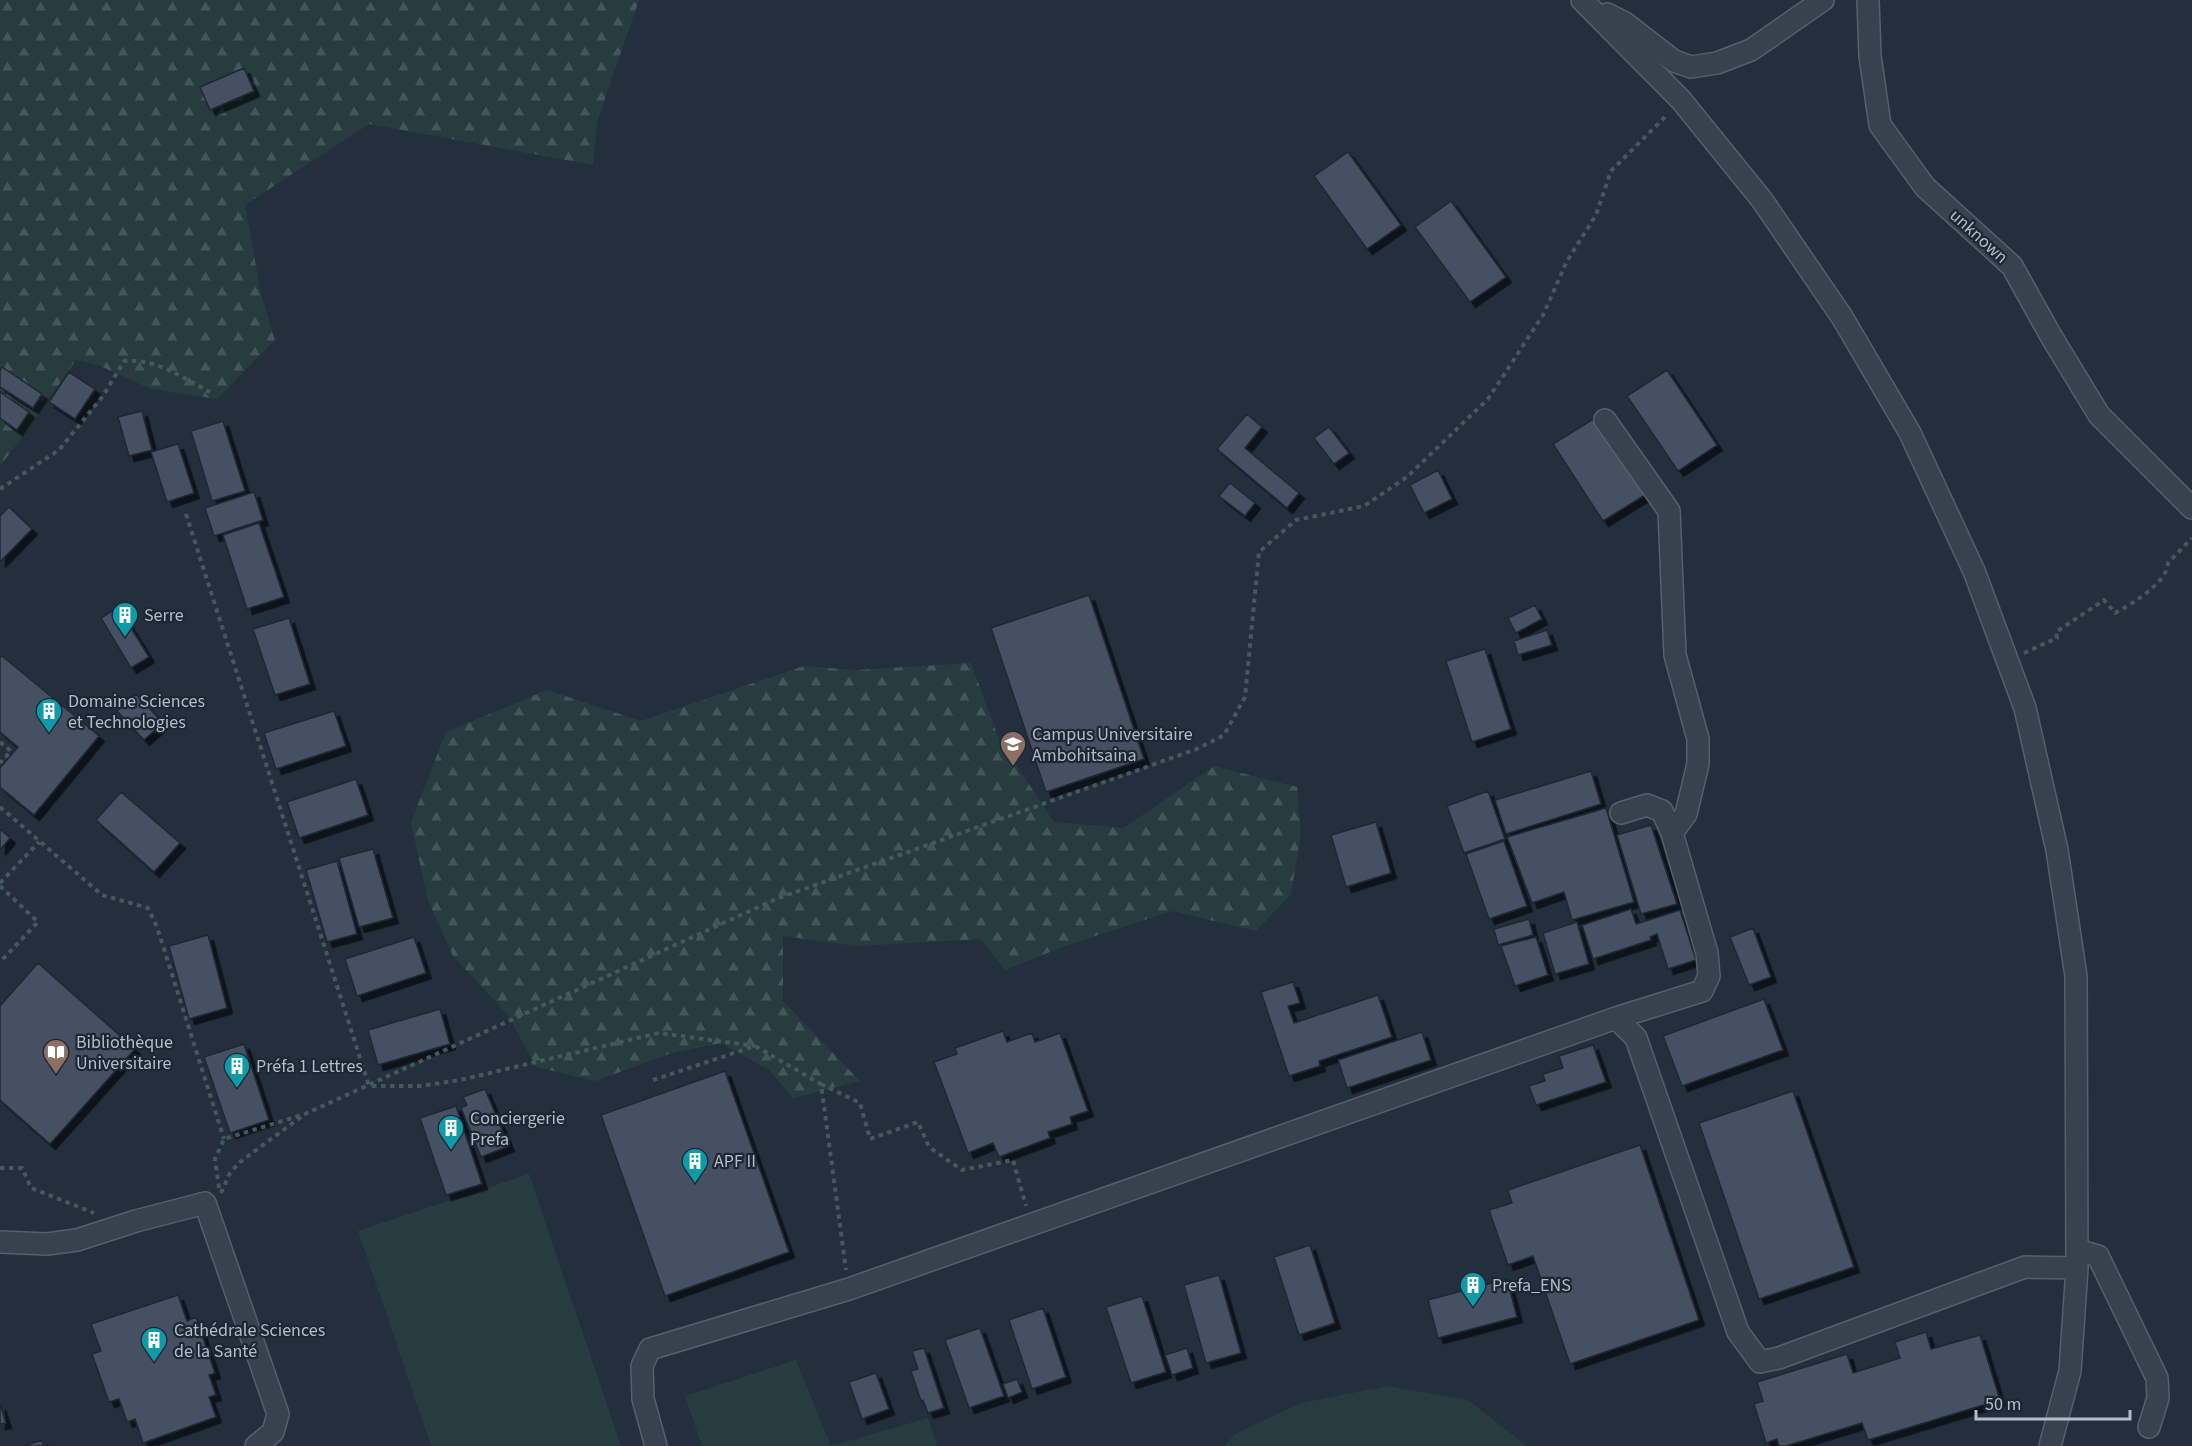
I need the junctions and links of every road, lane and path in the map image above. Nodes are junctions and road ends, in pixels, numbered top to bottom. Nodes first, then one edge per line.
1 (1824, 0) edge
2 (1868, 0) edge
3 (1585, 2) edge
4 (1682, 100) junction
5 (210, 392) dead end
6 (1605, 420) dead end
7 (0, 489) edge
8 (2192, 508) edge
9 (186, 514) dead end
10 (2192, 538) edge
11 (2007, 660) junction
12 (0, 742) edge
13 (0, 763) edge
14 (0, 807) edge
15 (1621, 813) dead end
16 (1672, 833) junction
17 (39, 842) junction
18 (0, 885) edge
19 (0, 962) edge
20 (1616, 1018) junction
21 (755, 1046) junction
22 (653, 1080) dead end
23 (821, 1084) junction
24 (369, 1086) junction
25 (305, 1114) junction
26 (224, 1139) junction
27 (0, 1168) edge
28 (99, 1215) dead end
29 (1031, 1225) junction
30 (0, 1242) edge
31 (2077, 1259) junction
32 (849, 1289) junction
33 (2149, 1427) dead end
34 (256, 1446) edge
35 (656, 1446) edge
36 (2050, 1446) edge

1 - 3 street
2 - 8 street, unknown
3 - 4 street
4 - 11 street
4 - 24 path
5 - 7 path
6 - 16 street
9 - 24 path
10 - 11 path
11 - 31 street
12 - 13 path
14 - 17 path
15 - 16 street
16 - 20 street
17 - 18 path
17 - 26 path
18 - 19 path
20 - 29 street
20 - 31 street
21 - 22 path
21 - 23 path
21 - 24 path
23 - 29 path
23 - 32 path
24 - 25 path
25 - 26 path
25 - 26 path
27 - 28 path
29 - 32 street
30 - 34 street
31 - 33 street
31 - 36 street
32 - 35 street

